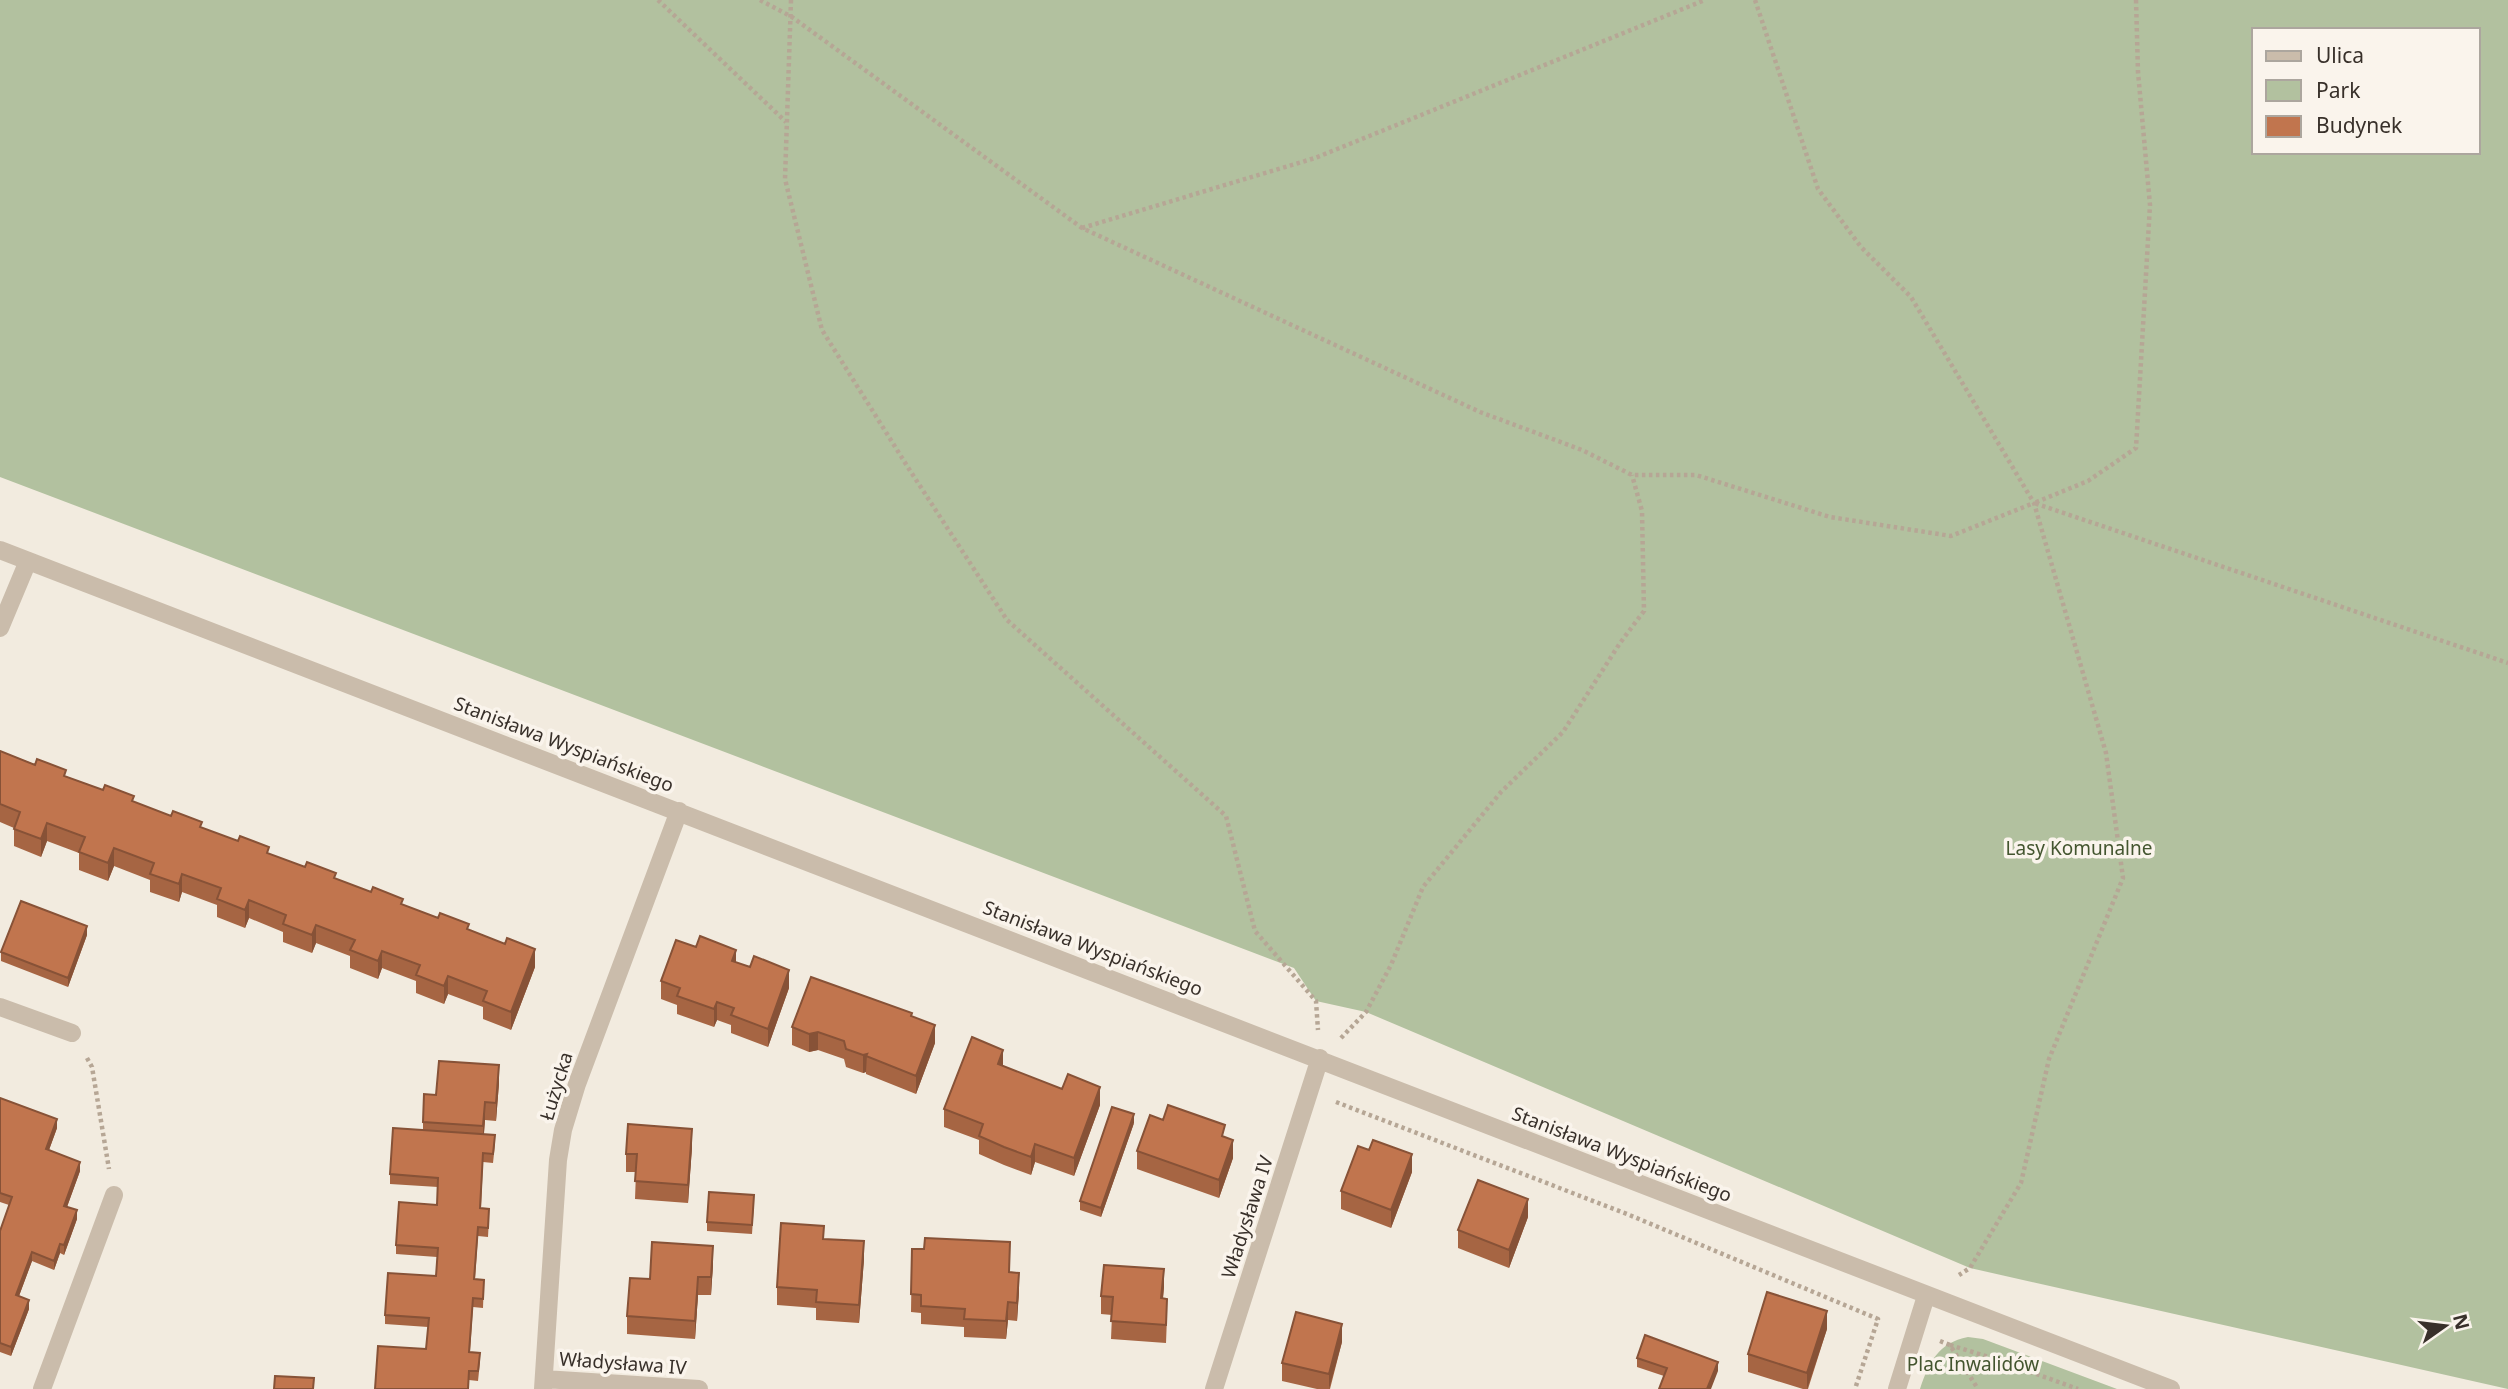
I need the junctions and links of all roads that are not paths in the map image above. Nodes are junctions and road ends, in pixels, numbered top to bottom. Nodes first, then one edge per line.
1 (0, 550) edge
2 (28, 561) junction
3 (0, 628) edge
4 (679, 811) junction
5 (0, 1007) edge
6 (72, 1033) road end
7 (1320, 1058) junction
8 (114, 1195) road end
9 (1926, 1296) junction
10 (543, 1384) edge
11 (41, 1389) edge
12 (699, 1389) edge
13 (1214, 1389) edge
14 (1897, 1389) edge
15 (2171, 1389) edge

1 - 2 street, Stanisława Wyspiańskiego
2 - 3 street
2 - 4 street, Stanisława Wyspiańskiego
4 - 7 street, Stanisława Wyspiańskiego
4 - 10 street, Łużycka
5 - 6 street
7 - 9 street, Stanisława Wyspiańskiego
7 - 13 street, Władysława IV
8 - 11 street
9 - 14 street
9 - 15 street, Stanisława Wyspiańskiego
10 - 12 street, Władysława IV

